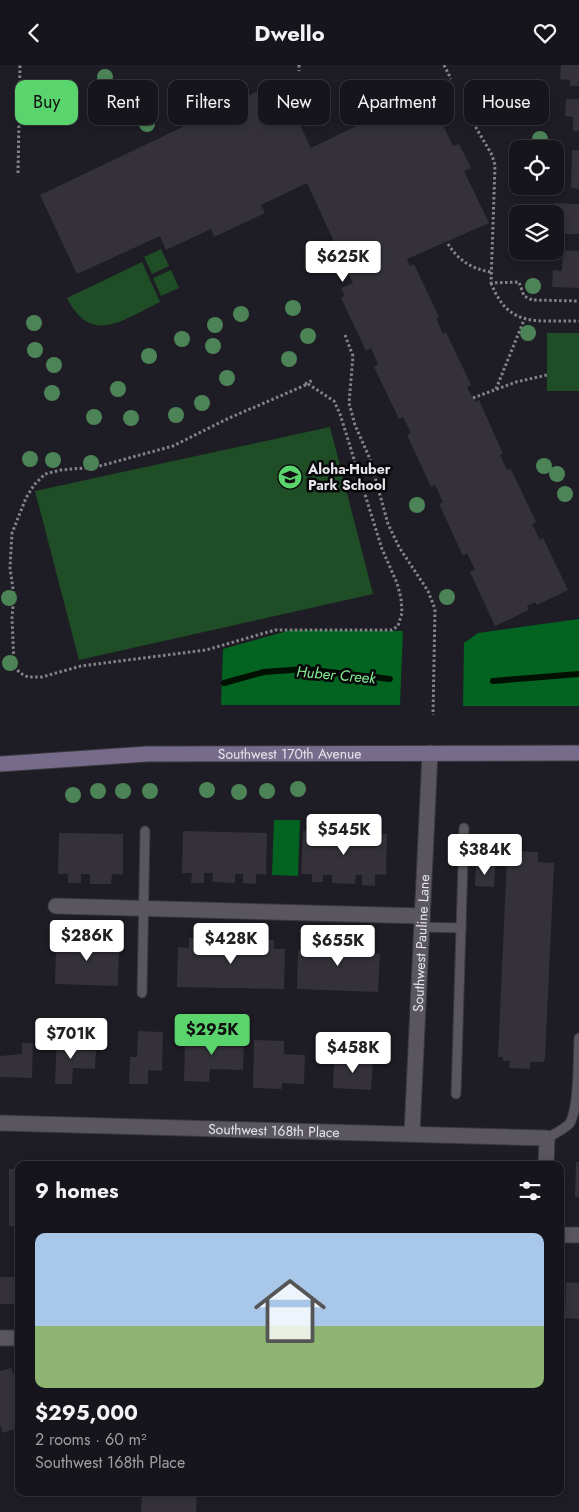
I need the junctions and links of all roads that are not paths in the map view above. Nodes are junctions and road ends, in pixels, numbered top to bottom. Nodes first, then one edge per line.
1 (430, 753) junction
2 (579, 753) edge
3 (0, 764) edge
4 (464, 828) dead end
5 (145, 831) dead end
6 (56, 906) dead end
7 (144, 909) junction
8 (422, 921) junction
9 (461, 929) junction
10 (142, 993) dead end
11 (579, 1038) edge
12 (579, 1051) edge
13 (456, 1094) dead end
14 (0, 1123) edge
15 (412, 1133) junction
16 (547, 1138) junction
17 (546, 1161) edge
18 (564, 1235) edge
19 (579, 1235) edge
20 (0, 1338) edge
21 (15, 1338) edge

1 - 2 main road, Southwest 170th Avenue
1 - 3 main road, Southwest 170th Avenue
1 - 8 street, Southwest Pauline Lane
4 - 9 lane
5 - 7 lane
6 - 7 street
7 - 8 street
7 - 10 lane
8 - 9 lane
8 - 15 street, Southwest Pauline Lane
9 - 13 lane
11 - 12 lane
12 - 16 lane
14 - 15 street, Southwest 168th Place
15 - 16 street, Southwest 168th Place
16 - 17 street
18 - 19 street
20 - 21 street

